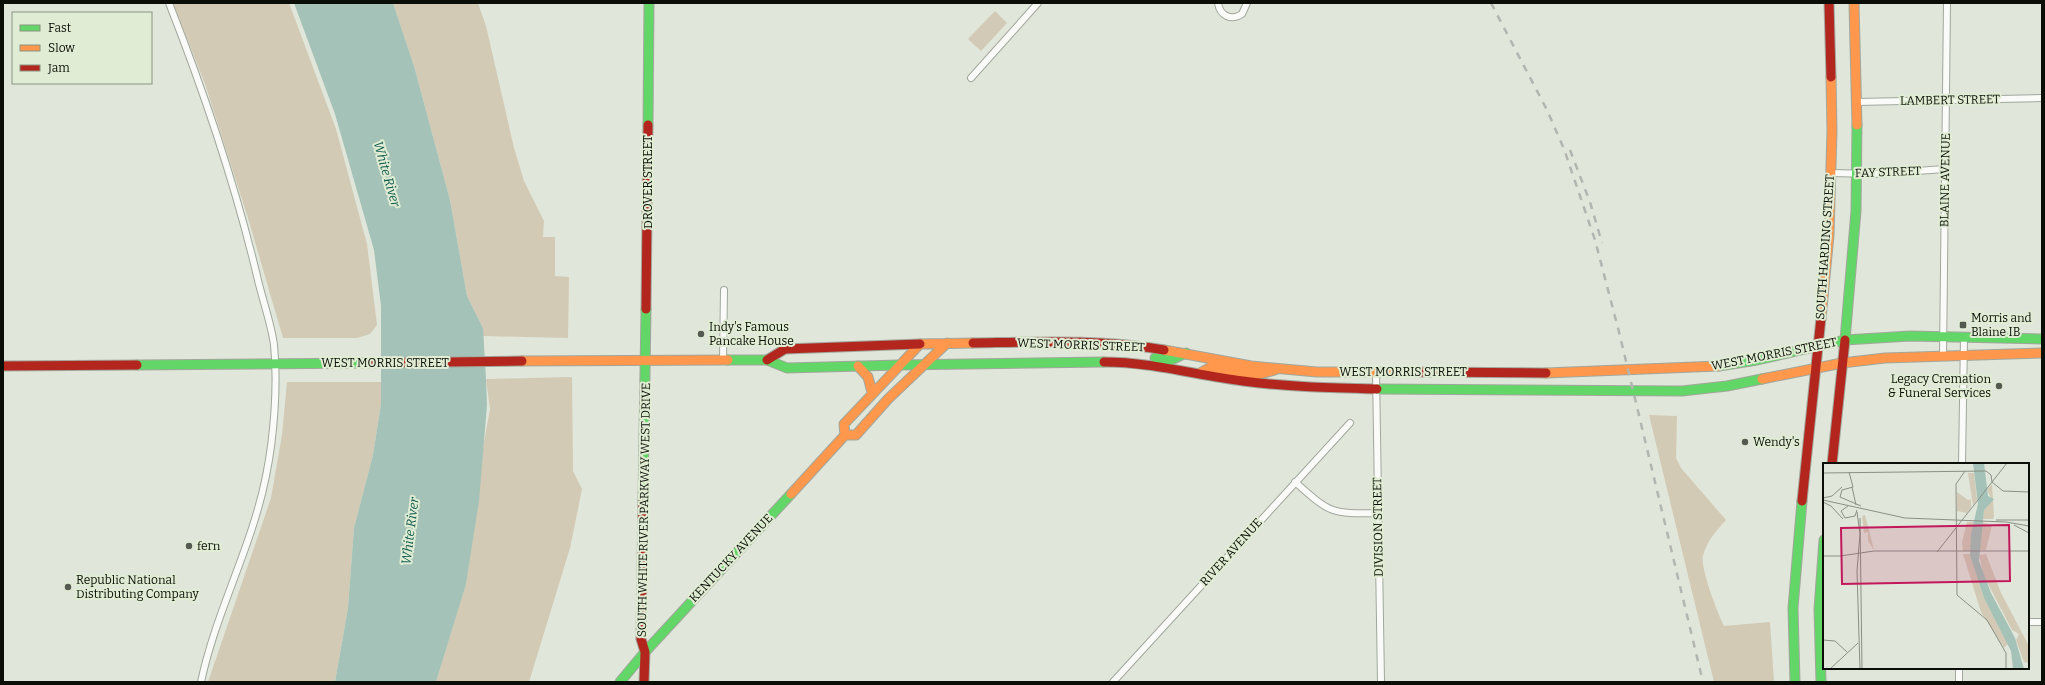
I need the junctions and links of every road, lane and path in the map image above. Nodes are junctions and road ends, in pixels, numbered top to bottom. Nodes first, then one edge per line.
1 (170, 3) edge
2 (649, 3) edge
3 (1038, 3) edge
4 (1218, 3) edge
5 (1247, 3) edge
6 (1829, 3) edge
7 (1854, 3) edge
8 (1947, 3) edge
9 (971, 78) dead end
10 (2042, 98) edge
11 (1946, 100) junction
12 (1857, 102) junction
13 (1945, 169) junction
14 (1831, 173) junction
15 (1857, 174) junction
16 (724, 290) dead end
17 (1944, 336) junction
18 (1964, 337) junction
19 (2042, 339) edge
20 (1845, 340) junction
21 (947, 343) junction
22 (920, 344) junction
23 (1818, 346) junction
24 (1186, 353) junction
25 (2042, 353) edge
26 (1943, 356) junction
27 (1964, 356) junction
28 (723, 360) junction
29 (767, 360) junction
30 (645, 361) junction
31 (1095, 362) junction
32 (1842, 363) junction
33 (275, 364) junction
34 (899, 365) junction
35 (924, 365) junction
36 (3, 366) edge
37 (858, 366) junction
38 (1815, 368) junction
39 (1277, 369) junction
40 (1376, 372) junction
41 (1200, 373) junction
42 (1376, 388) junction
43 (872, 392) junction
44 (1350, 423) dead end
45 (844, 435) junction
46 (1832, 463) edge
47 (1962, 463) edge
48 (1295, 482) junction
49 (1378, 513) junction
50 (1823, 554) edge
51 (2029, 622) edge
52 (2042, 622) edge
53 (644, 652) junction
54 (1959, 669) edge
55 (201, 682) edge
56 (620, 682) edge
57 (644, 682) edge
58 (1113, 682) edge
59 (1381, 682) edge
60 (1795, 682) edge
61 (1820, 682) edge
62 (1959, 682) edge

1 - 33 street
2 - 30 main road, DROVER STREET
3 - 9 street
4 - 5 street
6 - 14 main road, SOUTH HARDING STREET
7 - 12 main road
8 - 11 street, BLAINE AVENUE
10 - 11 street, LAMBERT STREET
11 - 12 street, LAMBERT STREET
11 - 13 street, BLAINE AVENUE
12 - 15 main road
13 - 15 street, FAY STREET
13 - 17 street, BLAINE AVENUE
14 - 15 street, FAY STREET
14 - 23 main road, SOUTH HARDING STREET
15 - 20 main road
16 - 28 street
17 - 18 main road, WEST MORRIS STREET
17 - 20 main road, WEST MORRIS STREET
17 - 26 street, BLAINE AVENUE
18 - 19 main road, WEST MORRIS STREET
18 - 27 street
20 - 23 main road, WEST MORRIS STREET
20 - 32 main road
21 - 22 main road, WEST MORRIS STREET
21 - 24 main road, WEST MORRIS STREET
21 - 35 main road, KENTUCKY AVENUE
22 - 29 main road, WEST MORRIS STREET
22 - 34 main road, KENTUCKY AVENUE
23 - 38 main road, SOUTH HARDING STREET
23 - 40 main road, WEST MORRIS STREET
24 - 31 main road
24 - 39 main road, WEST MORRIS STREET
25 - 27 main road, WEST MORRIS STREET
26 - 27 main road, WEST MORRIS STREET
26 - 32 main road, WEST MORRIS STREET
27 - 47 street
28 - 29 main road, WEST MORRIS STREET
28 - 30 main road, WEST MORRIS STREET
29 - 37 main road, WEST MORRIS STREET
30 - 33 main road, WEST MORRIS STREET
30 - 53 main road, SOUTH WHITE RIVER PARKWAY WEST DRIVE
31 - 35 main road, WEST MORRIS STREET
31 - 41 main road, WEST MORRIS STREET
32 - 38 main road, WEST MORRIS STREET
32 - 46 main road
33 - 36 main road, WEST MORRIS STREET
33 - 55 street
34 - 35 main road, WEST MORRIS STREET
34 - 37 main road, WEST MORRIS STREET
34 - 43 main road, KENTUCKY AVENUE
35 - 45 main road, KENTUCKY AVENUE
37 - 43 main road
38 - 42 main road, WEST MORRIS STREET
38 - 60 main road, SOUTH HARDING STREET
39 - 40 main road, WEST MORRIS STREET
39 - 41 main road
40 - 42 street, DIVISION STREET
41 - 42 main road, WEST MORRIS STREET
42 - 49 street, DIVISION STREET
43 - 45 main road, KENTUCKY AVENUE
44 - 48 street, RIVER AVENUE
45 - 53 main road, KENTUCKY AVENUE
48 - 49 street
48 - 58 street, RIVER AVENUE
49 - 59 street, DIVISION STREET
50 - 61 main road
51 - 52 street
53 - 56 main road, KENTUCKY AVENUE
53 - 57 main road, SOUTH WHITE RIVER PARKWAY WEST DRIVE
54 - 62 street

